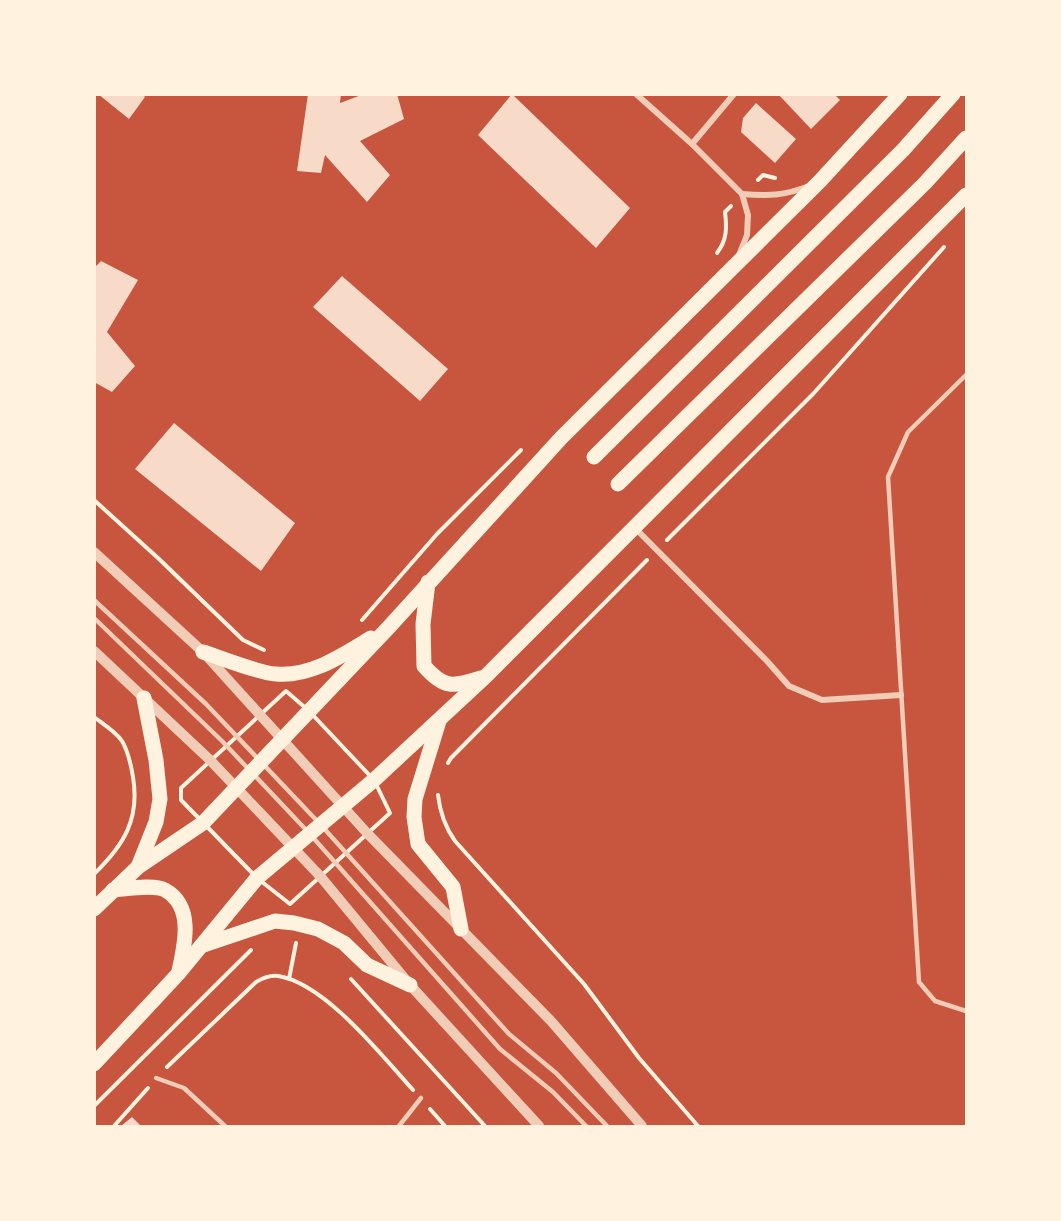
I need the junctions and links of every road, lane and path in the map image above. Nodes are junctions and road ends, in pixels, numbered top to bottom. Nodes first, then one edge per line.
1 (636, 94) edge
2 (734, 94) edge
3 (900, 94) edge
4 (953, 94) edge
5 (966, 138) edge
6 (692, 144) junction
7 (779, 180) dead end
8 (820, 181) junction
9 (742, 194) junction
10 (966, 195) edge
11 (950, 241) dead end
12 (710, 260) dead end
13 (734, 267) junction
14 (966, 375) edge
15 (528, 443) dead end
16 (594, 457) dead end
17 (618, 484) dead end
18 (94, 500) edge
19 (694, 514) dead end
20 (635, 527) junction
21 (94, 552) edge
22 (428, 582) junction
23 (615, 592) dead end
24 (94, 600) edge
25 (94, 618) edge
26 (353, 626) dead end
27 (389, 627) junction
28 (94, 651) edge
29 (266, 651) dead end
30 (203, 652) junction
31 (486, 676) junction
32 (901, 695) junction
33 (144, 698) junction
34 (94, 717) edge
35 (439, 720) junction
36 (282, 739) junction
37 (255, 767) junction
38 (446, 767) dead end
39 (440, 786) dead end
40 (236, 788) junction
41 (342, 806) junction
42 (315, 829) junction
43 (293, 848) junction
44 (138, 867) junction
45 (94, 874) edge
46 (113, 890) junction
47 (94, 909) edge
48 (461, 929) junction
49 (297, 937) dead end
50 (201, 946) junction
51 (258, 948) dead end
52 (344, 971) dead end
53 (178, 974) junction
54 (289, 980) junction
55 (410, 985) junction
56 (966, 1011) edge
57 (94, 1064) edge
58 (156, 1078) junction
59 (420, 1098) junction
60 (94, 1106) edge
61 (114, 1126) edge
62 (225, 1126) edge
63 (399, 1126) edge
64 (445, 1126) edge
65 (485, 1126) edge
66 (539, 1126) edge
67 (586, 1126) edge
68 (607, 1126) edge
69 (642, 1126) edge
70 (698, 1126) edge

1 - 6 street
2 - 6 street
3 - 8 main road
4 - 16 main road
5 - 17 main road
6 - 9 street
7 - 9 path
8 - 9 street
8 - 13 main road
9 - 12 path
9 - 13 street
10 - 20 main road
11 - 19 path
13 - 22 main road
14 - 32 lane
15 - 26 path
18 - 29 path
20 - 31 main road
20 - 32 street
21 - 30 street
22 - 27 main road
22 - 31 main road
23 - 38 path
24 - 37 lane
25 - 37 lane
27 - 30 main road
27 - 36 main road
28 - 33 street
30 - 36 street
31 - 35 main road
32 - 56 lane
33 - 40 street
33 - 44 main road
34 - 45 path
35 - 41 main road
35 - 48 main road
36 - 37 main road
36 - 41 street
37 - 40 main road
37 - 42 lane
37 - 42 lane
39 - 70 path
40 - 43 street
40 - 44 main road
41 - 42 main road
41 - 48 street
42 - 43 main road
42 - 67 lane
42 - 68 lane
43 - 50 main road
43 - 55 street
44 - 46 main road
46 - 47 main road
46 - 53 main road
48 - 69 street
49 - 54 path
50 - 53 main road
50 - 55 main road
51 - 60 path
52 - 65 path
53 - 57 main road
54 - 58 path
54 - 59 path
55 - 66 street
58 - 61 path
58 - 62 lane
59 - 63 lane
59 - 64 path

